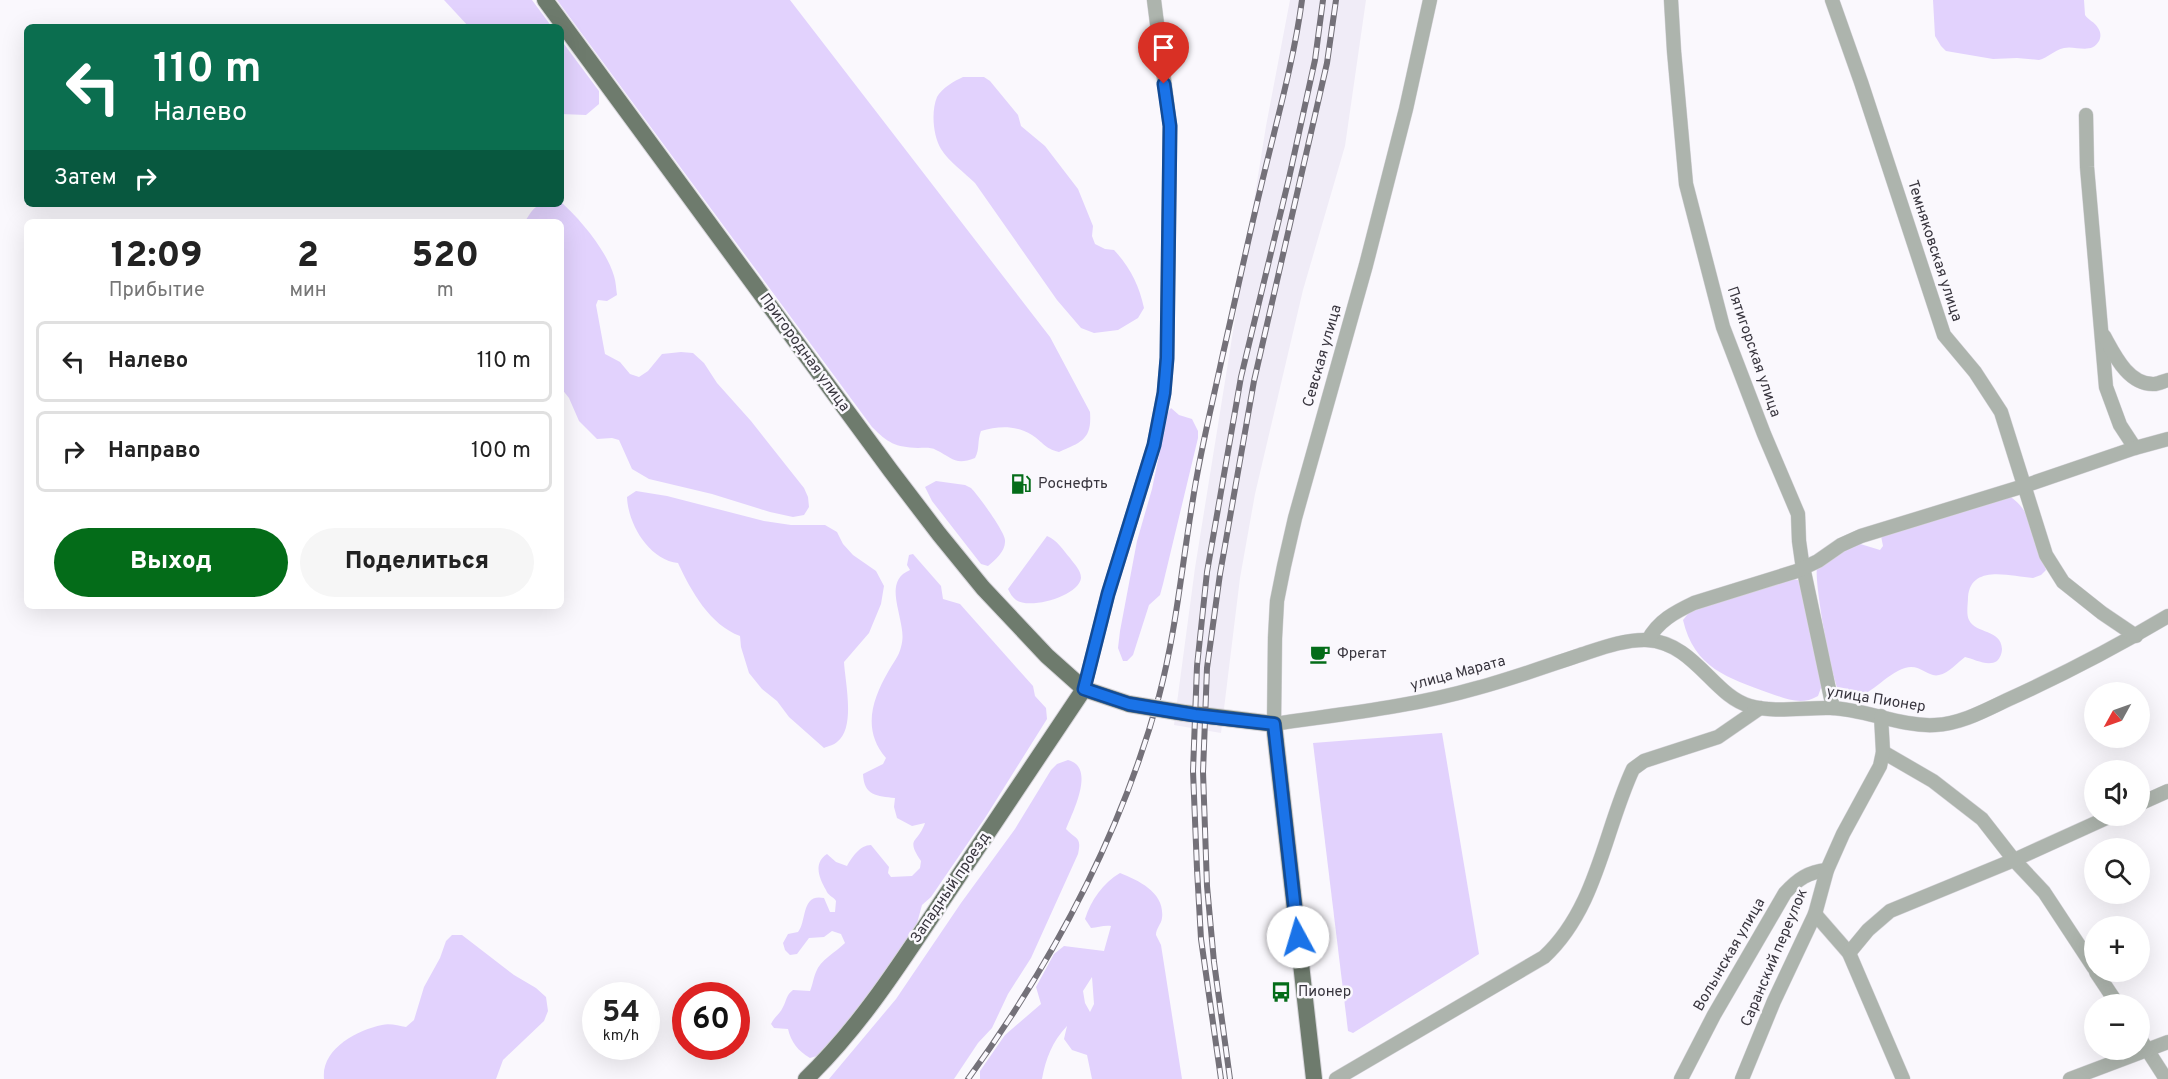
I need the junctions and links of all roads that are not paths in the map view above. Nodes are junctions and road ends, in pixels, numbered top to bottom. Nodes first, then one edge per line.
1 (544, 0) edge
2 (1154, 0) edge
3 (1431, 0) edge
4 (1671, 0) edge
5 (1832, 0) edge
6 (562, 24) edge
7 (564, 27) edge
8 (2086, 115) dead end
9 (2102, 332) junction
10 (2168, 380) edge
11 (2168, 439) edge
12 (2135, 448) junction
13 (2024, 486) junction
14 (1804, 569) junction
15 (2168, 616) edge
16 (2136, 636) junction
17 (1647, 640) junction
18 (1084, 689) junction
19 (1760, 708) junction
20 (1833, 708) junction
21 (1881, 716) junction
22 (1274, 724) junction
23 (1883, 752) junction
24 (2168, 791) edge
25 (2150, 799) edge
26 (2089, 826) edge
27 (2014, 860) junction
28 (1827, 870) junction
29 (1815, 914) junction
30 (1849, 953) junction
31 (2084, 953) edge
32 (2168, 1042) edge
33 (2150, 1049) edge
34 (2150, 1053) edge
35 (2121, 1060) edge
36 (806, 1079) edge
37 (1314, 1079) edge
38 (1336, 1079) edge
39 (1681, 1079) edge
40 (1742, 1079) edge
41 (1903, 1079) edge
42 (2070, 1079) edge
43 (2166, 1079) edge

1 - 6 main road, Пригородная улица
2 - 18 street
3 - 22 street, Севская улица
4 - 14 street, Пятигорская улица
5 - 13 street, Темняковская улица
7 - 18 main road, Пригородная улица
8 - 9 street
9 - 10 street
9 - 12 street
11 - 12 street
12 - 13 street
13 - 14 street
13 - 16 street, Темняковская улица
14 - 17 street
14 - 20 street, Пятигорская улица
15 - 16 street, улица Пионер
16 - 21 street, улица Пионер
17 - 19 street, улица Пионер
17 - 22 street, улица Марата
18 - 22 main road, bridge
18 - 36 main road, Западный проезд
19 - 20 street, улица Пионер
19 - 38 street
20 - 21 street, улица Пионер
21 - 23 street, Саранский переулок
22 - 37 main road
23 - 27 street
23 - 28 street, Саранский переулок
24 - 25 street
26 - 27 street
27 - 30 street
27 - 31 street
28 - 29 street, Саранский переулок
28 - 39 street, Волынская улица
29 - 30 street
29 - 40 street, Саранский переулок
30 - 41 street
32 - 33 street
34 - 43 street
35 - 42 street

